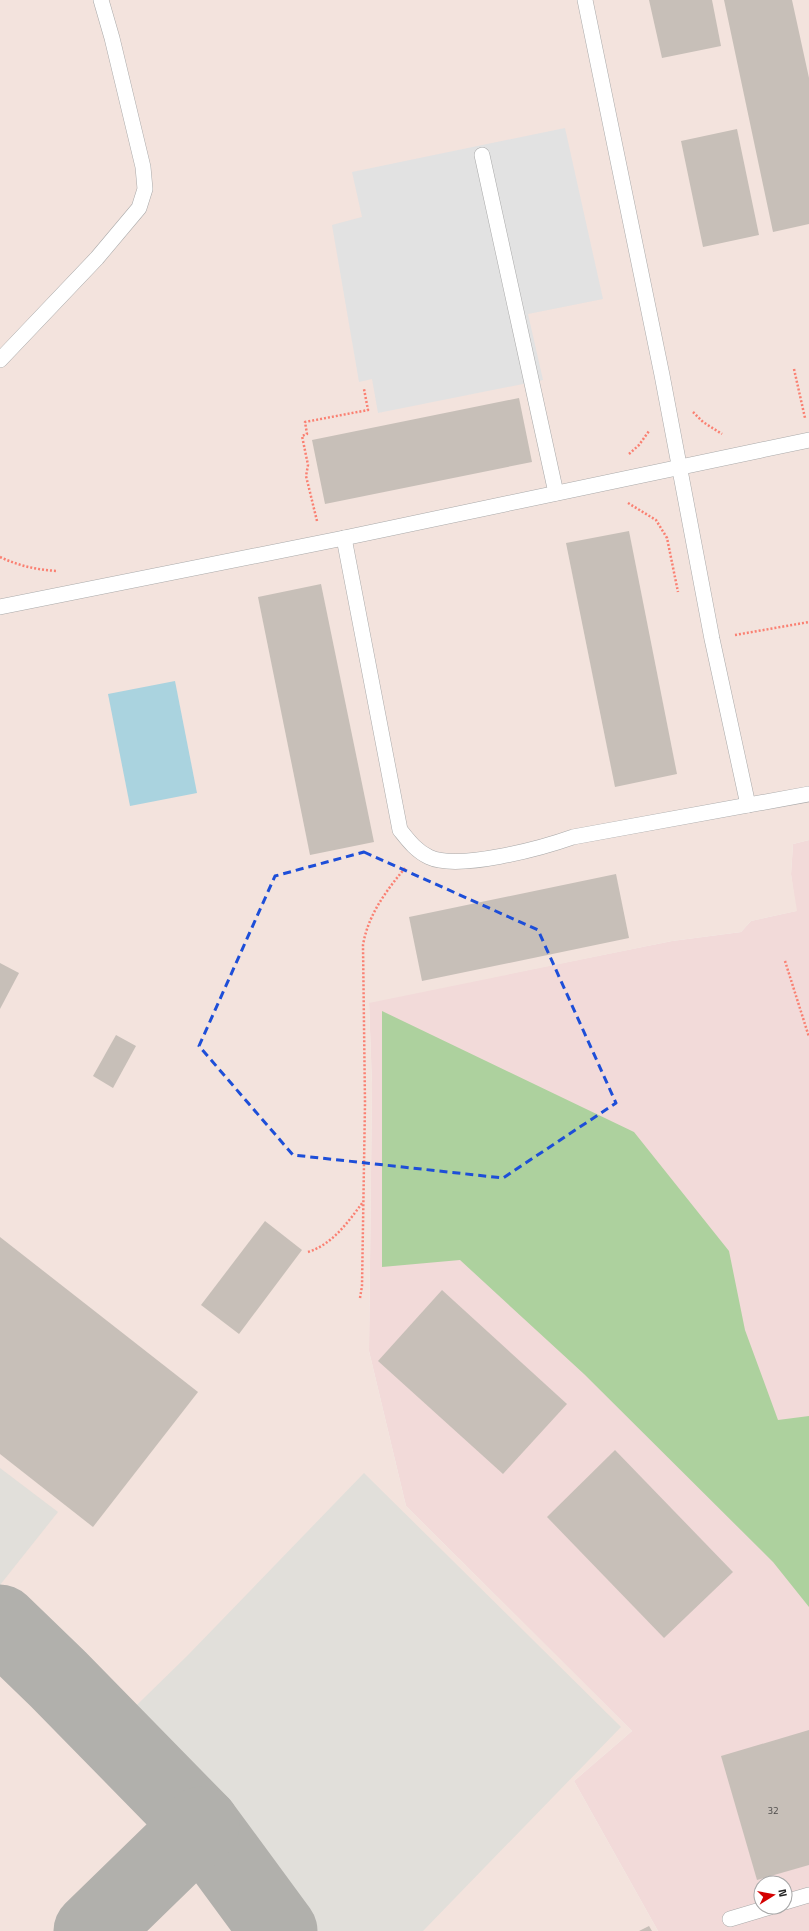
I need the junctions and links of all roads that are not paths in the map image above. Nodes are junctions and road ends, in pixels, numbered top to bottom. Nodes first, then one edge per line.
1 (101, 0) edge
2 (585, 0) edge
3 (482, 155) dead end
4 (0, 360) edge
5 (809, 440) edge
6 (679, 467) junction
7 (556, 493) junction
8 (344, 538) junction
9 (0, 606) edge
10 (809, 794) edge
11 (748, 805) junction
12 (809, 1895) edge
13 (793, 1900) edge
14 (753, 1912) edge
15 (730, 1919) dead end

1 - 4 lane
2 - 6 lane
3 - 7 lane
5 - 6 lane
6 - 7 lane
6 - 11 lane
7 - 8 lane
8 - 9 lane
8 - 11 lane
10 - 11 lane
12 - 13 lane
14 - 15 lane

